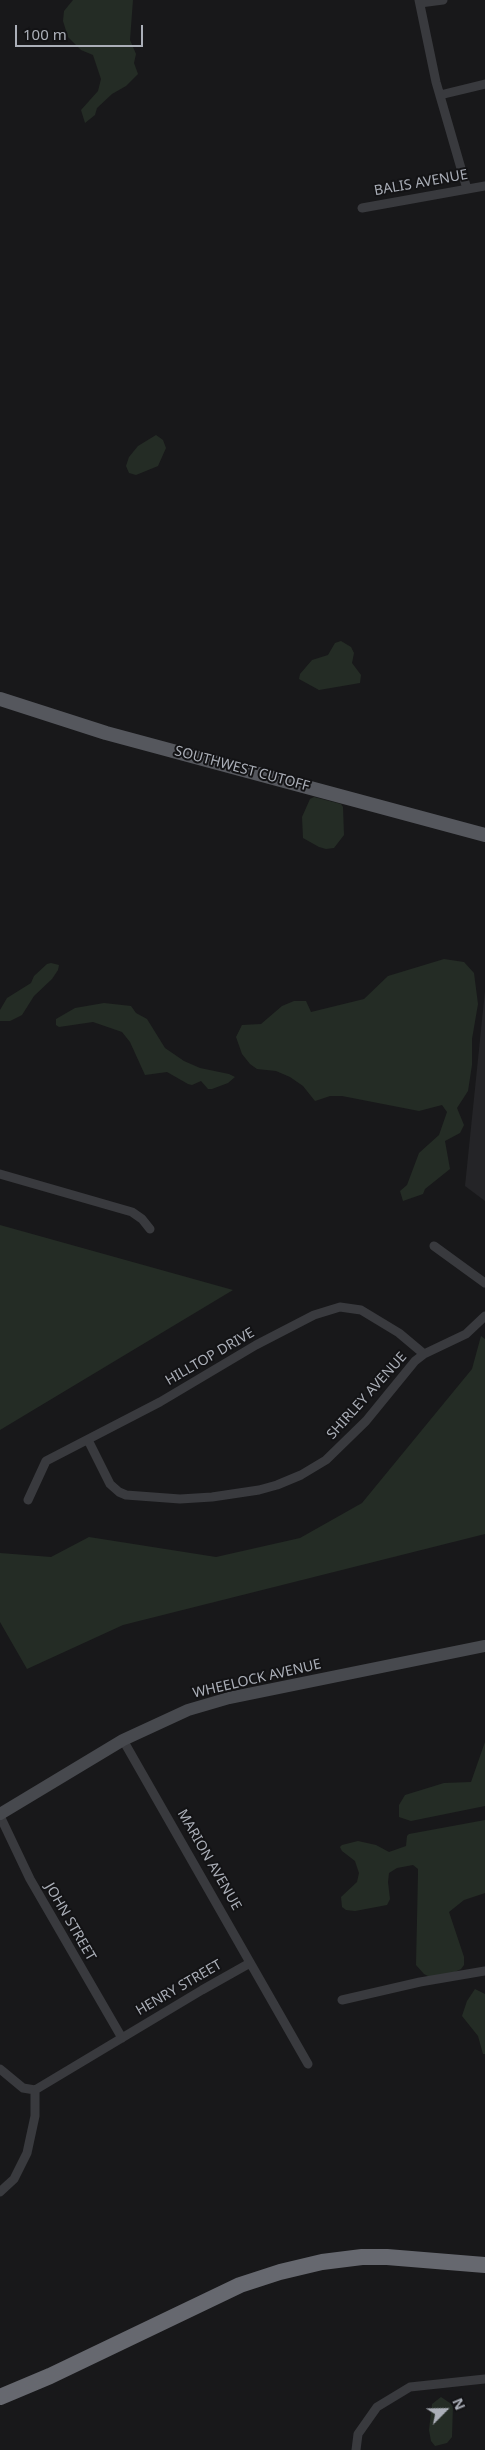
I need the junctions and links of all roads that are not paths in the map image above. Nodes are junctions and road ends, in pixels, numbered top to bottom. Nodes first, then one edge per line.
1 (443, 0) edge
2 (420, 2) edge
3 (485, 84) edge
4 (440, 95) junction
5 (485, 186) edge
6 (467, 189) junction
7 (362, 208) dead end
8 (0, 699) edge
9 (485, 835) edge
10 (0, 1174) edge
11 (150, 1229) dead end
12 (434, 1246) dead end
13 (485, 1283) edge
14 (485, 1316) edge
15 (424, 1354) junction
16 (88, 1440) junction
17 (28, 1500) dead end
18 (485, 1646) edge
19 (123, 1740) junction
20 (0, 1815) edge
21 (250, 1963) junction
22 (485, 1971) edge
23 (342, 2000) dead end
24 (122, 2038) junction
25 (308, 2064) dead end
26 (0, 2069) edge
27 (34, 2090) junction
28 (0, 2192) edge
29 (485, 2256) edge
30 (485, 2265) edge
31 (50, 2376) junction
32 (485, 2379) edge
33 (0, 2388) edge
34 (0, 2397) edge
35 (0, 2408) edge
36 (356, 2450) edge

1 - 2 street
2 - 4 street
3 - 4 street
4 - 6 street
5 - 6 street, BALIS AVENUE
6 - 7 street, BALIS AVENUE
8 - 9 main road, SOUTHWEST CUTOFF
10 - 11 street
12 - 13 street
14 - 15 street, SHIRLEY AVENUE
15 - 16 street, HILLTOP DRIVE
15 - 16 street, SHIRLEY AVENUE
16 - 17 street, HILLTOP DRIVE
18 - 19 street, WHEELOCK AVENUE
19 - 20 street, WHEELOCK AVENUE
19 - 21 street, MARION AVENUE
20 - 24 street, JOHN STREET
21 - 24 street, HENRY STREET
21 - 25 street, MARION AVENUE
22 - 23 street
24 - 27 street, HENRY STREET
26 - 27 street
27 - 28 street
29 - 33 highway
30 - 31 highway
31 - 34 highway
31 - 35 highway
32 - 36 street

